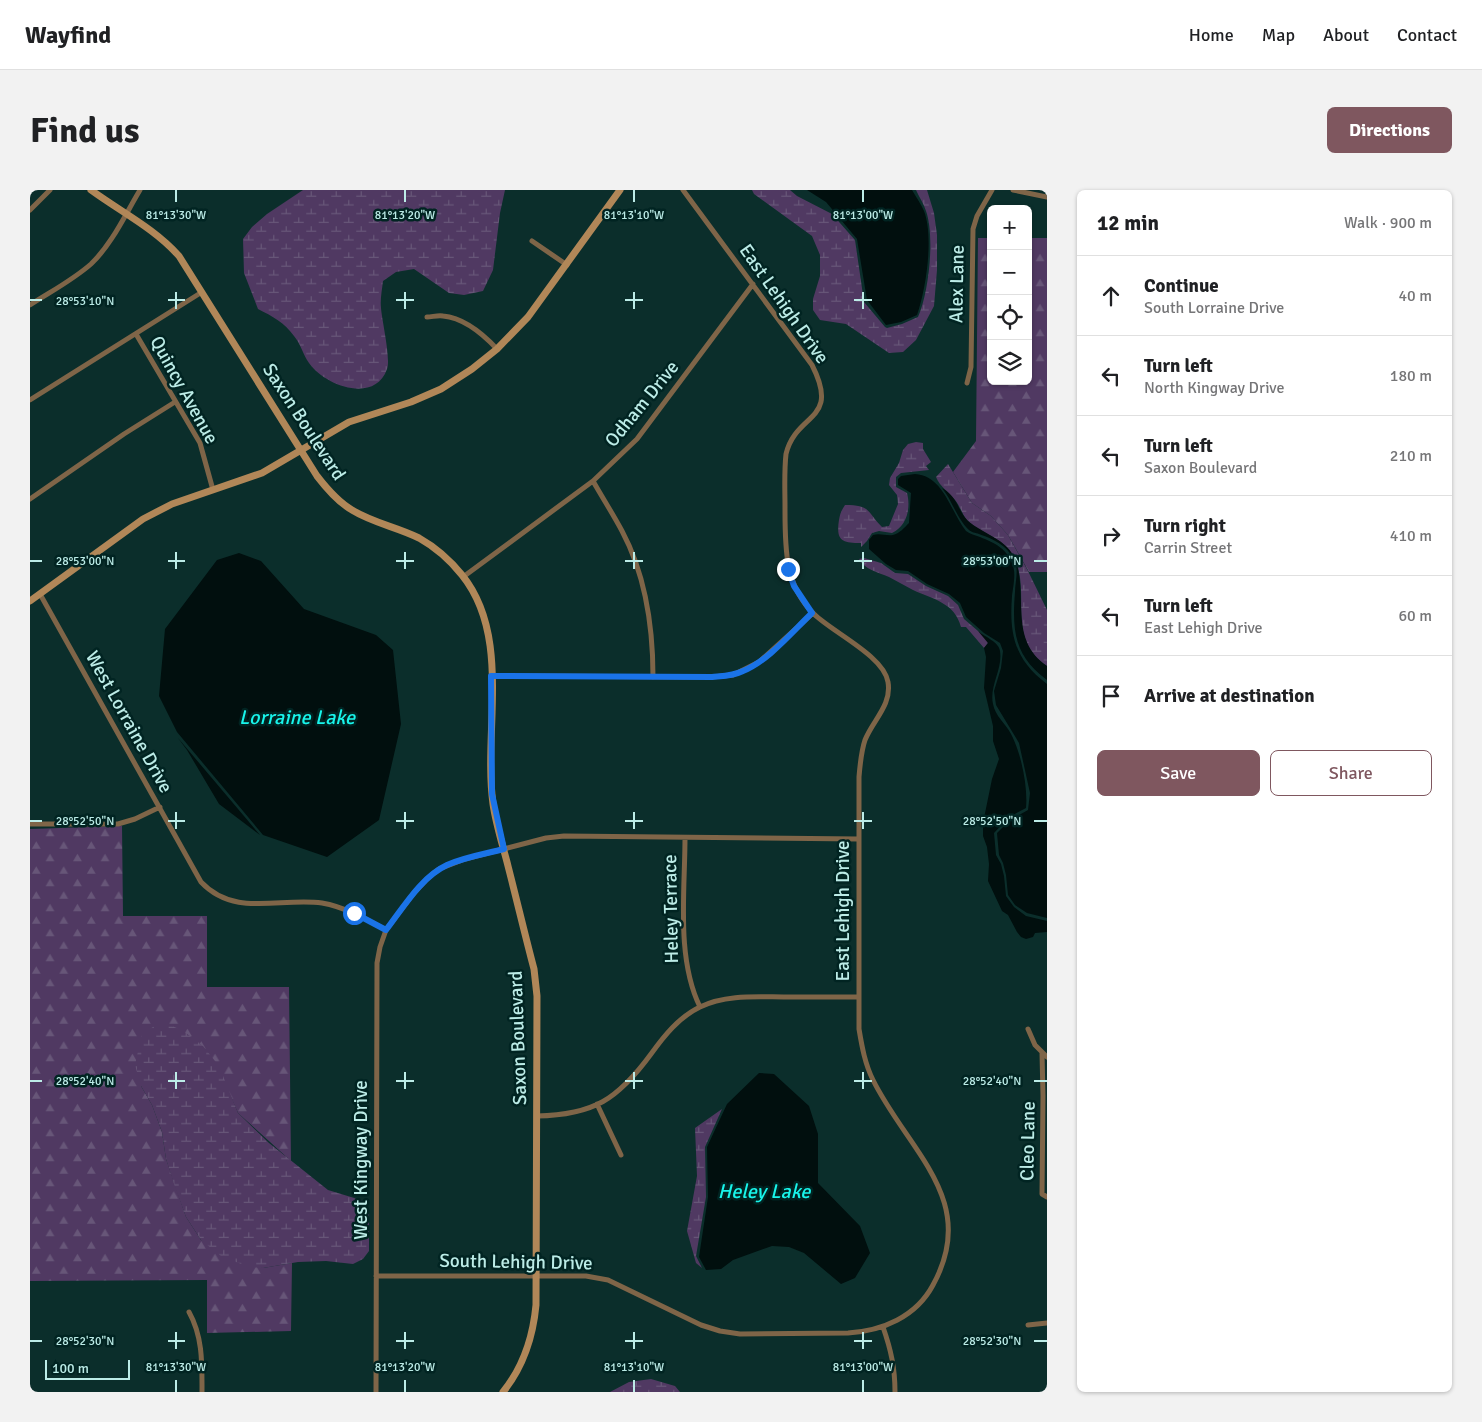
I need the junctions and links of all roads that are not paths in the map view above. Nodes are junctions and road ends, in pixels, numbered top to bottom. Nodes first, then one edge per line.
1 (50, 190) edge
2 (91, 190) edge
3 (140, 190) edge
4 (620, 190) edge
5 (683, 190) edge
6 (992, 190) edge
7 (1013, 190) edge
8 (1047, 197) edge
9 (30, 210) edge
10 (126, 213) junction
11 (532, 241) dead end
12 (567, 265) junction
13 (753, 284) junction
14 (202, 292) junction
15 (30, 305) edge
16 (427, 317) dead end
17 (136, 334) junction
18 (497, 349) junction
19 (967, 383) dead end
20 (30, 400) edge
21 (175, 402) junction
22 (301, 451) junction
23 (593, 481) junction
24 (212, 490) junction
25 (30, 500) edge
26 (463, 577) junction
27 (40, 594) junction
28 (30, 601) edge
29 (812, 613) junction
30 (491, 676) junction
31 (653, 677) junction
32 (160, 807) junction
33 (30, 824) edge
34 (685, 838) junction
35 (858, 838) junction
36 (504, 849) junction
37 (386, 930) junction
38 (858, 997) junction
39 (700, 1007) junction
40 (1028, 1029) dead end
41 (1042, 1053) junction
42 (1047, 1056) edge
43 (597, 1104) junction
44 (537, 1116) junction
45 (621, 1155) dead end
46 (1047, 1198) edge
47 (376, 1276) junction
48 (537, 1276) junction
49 (189, 1312) dead end
50 (1047, 1323) edge
51 (1028, 1325) dead end
52 (883, 1327) junction
53 (202, 1392) edge
54 (376, 1392) edge
55 (503, 1392) edge
56 (895, 1392) edge

1 - 9 street
2 - 10 main road, Saxon Boulevard
3 - 10 street
4 - 12 main road
5 - 13 street, East Lehigh Drive
6 - 19 street, Alex Lane
7 - 8 street
10 - 14 main road, Saxon Boulevard
10 - 15 street
11 - 12 street
12 - 18 main road
13 - 23 street, Odham Drive
13 - 29 street, East Lehigh Drive
14 - 17 street
14 - 22 main road, Saxon Boulevard
16 - 18 street
17 - 20 street
17 - 21 street, Quincy Avenue
18 - 22 main road
21 - 24 street, Quincy Avenue
21 - 25 street
22 - 24 main road
22 - 26 main road, Saxon Boulevard
23 - 26 street, Odham Drive
23 - 31 street
24 - 27 main road
26 - 30 main road, Saxon Boulevard
27 - 28 main road
27 - 32 street, West Lorraine Drive
29 - 31 street
29 - 35 street, East Lehigh Drive
30 - 31 street
30 - 36 main road, Saxon Boulevard
32 - 33 street
32 - 37 street, West Lorraine Drive
34 - 35 street
34 - 36 street
34 - 39 street, Heley Terrace
35 - 38 street, East Lehigh Drive
36 - 37 street
36 - 44 main road, Saxon Boulevard
37 - 47 street, West Kingway Drive
38 - 39 street
38 - 52 street, East Lehigh Drive
39 - 43 street
40 - 41 street
41 - 42 street
41 - 46 street, Cleo Lane
43 - 44 street
43 - 45 street
44 - 48 main road, Saxon Boulevard
47 - 48 street, South Lehigh Drive
47 - 54 street, West Kingway Drive
48 - 52 street, South Lehigh Drive
48 - 55 main road, Saxon Boulevard
49 - 53 street
50 - 51 street
52 - 56 street

